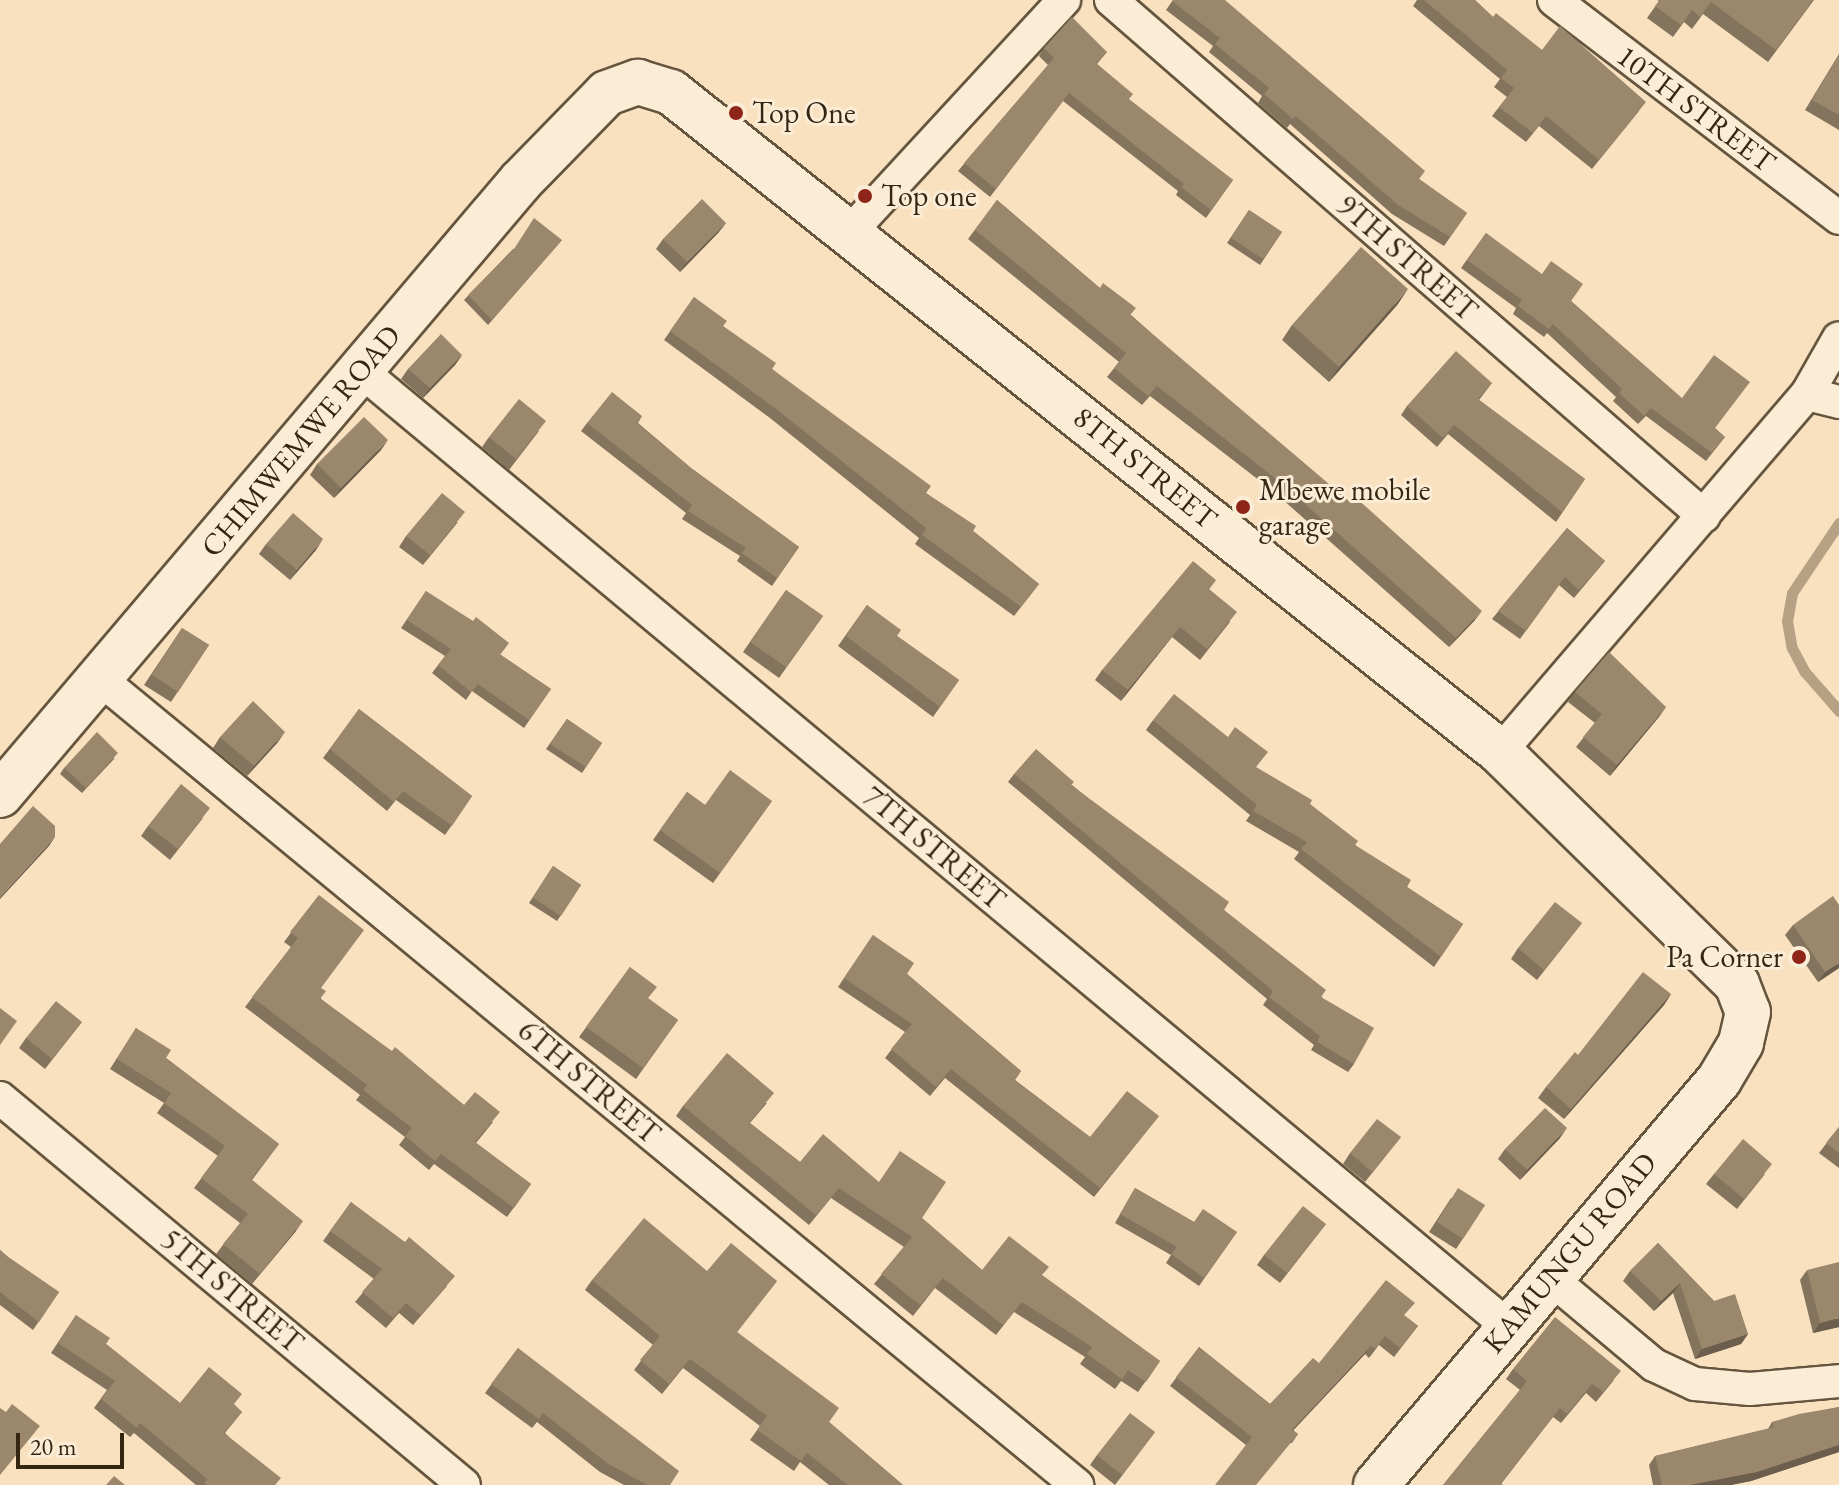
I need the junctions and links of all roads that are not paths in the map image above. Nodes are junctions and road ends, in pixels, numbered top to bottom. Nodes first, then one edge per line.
1 (1064, 0) edge
2 (1111, 0) edge
3 (1554, 0) edge
4 (607, 93) joint
5 (1839, 218) edge
6 (850, 232) junction
7 (1839, 338) edge
8 (360, 370) junction
9 (1807, 394) junction
10 (1839, 402) edge
11 (1704, 516) junction
12 (100, 679) junction
13 (1500, 752) junction
14 (0, 795) edge
15 (1748, 1012) joint
16 (0, 1098) edge
17 (1549, 1277) junction
18 (1508, 1326) junction
19 (1839, 1381) edge
20 (464, 1485) edge
21 (1077, 1485) edge
22 (1376, 1485) edge

1 - 6 street
2 - 11 street, 9TH STREET
3 - 5 street, 10TH STREET
4 - 6 street, 8TH STREET
4 - 8 street, CHIMWEMWE ROAD
6 - 13 street, 8TH STREET
7 - 9 street
8 - 12 street, CHIMWEMWE ROAD
8 - 18 street, 7TH STREET
9 - 10 street
9 - 11 street
11 - 13 street
12 - 14 street, CHIMWEMWE ROAD
12 - 21 street, 6TH STREET
13 - 15 street, 8TH STREET
15 - 17 street, KAMUNGU ROAD
16 - 20 street, 5TH STREET
17 - 18 street, KAMUNGU ROAD
17 - 19 street
18 - 22 street, KAMUNGU ROAD

